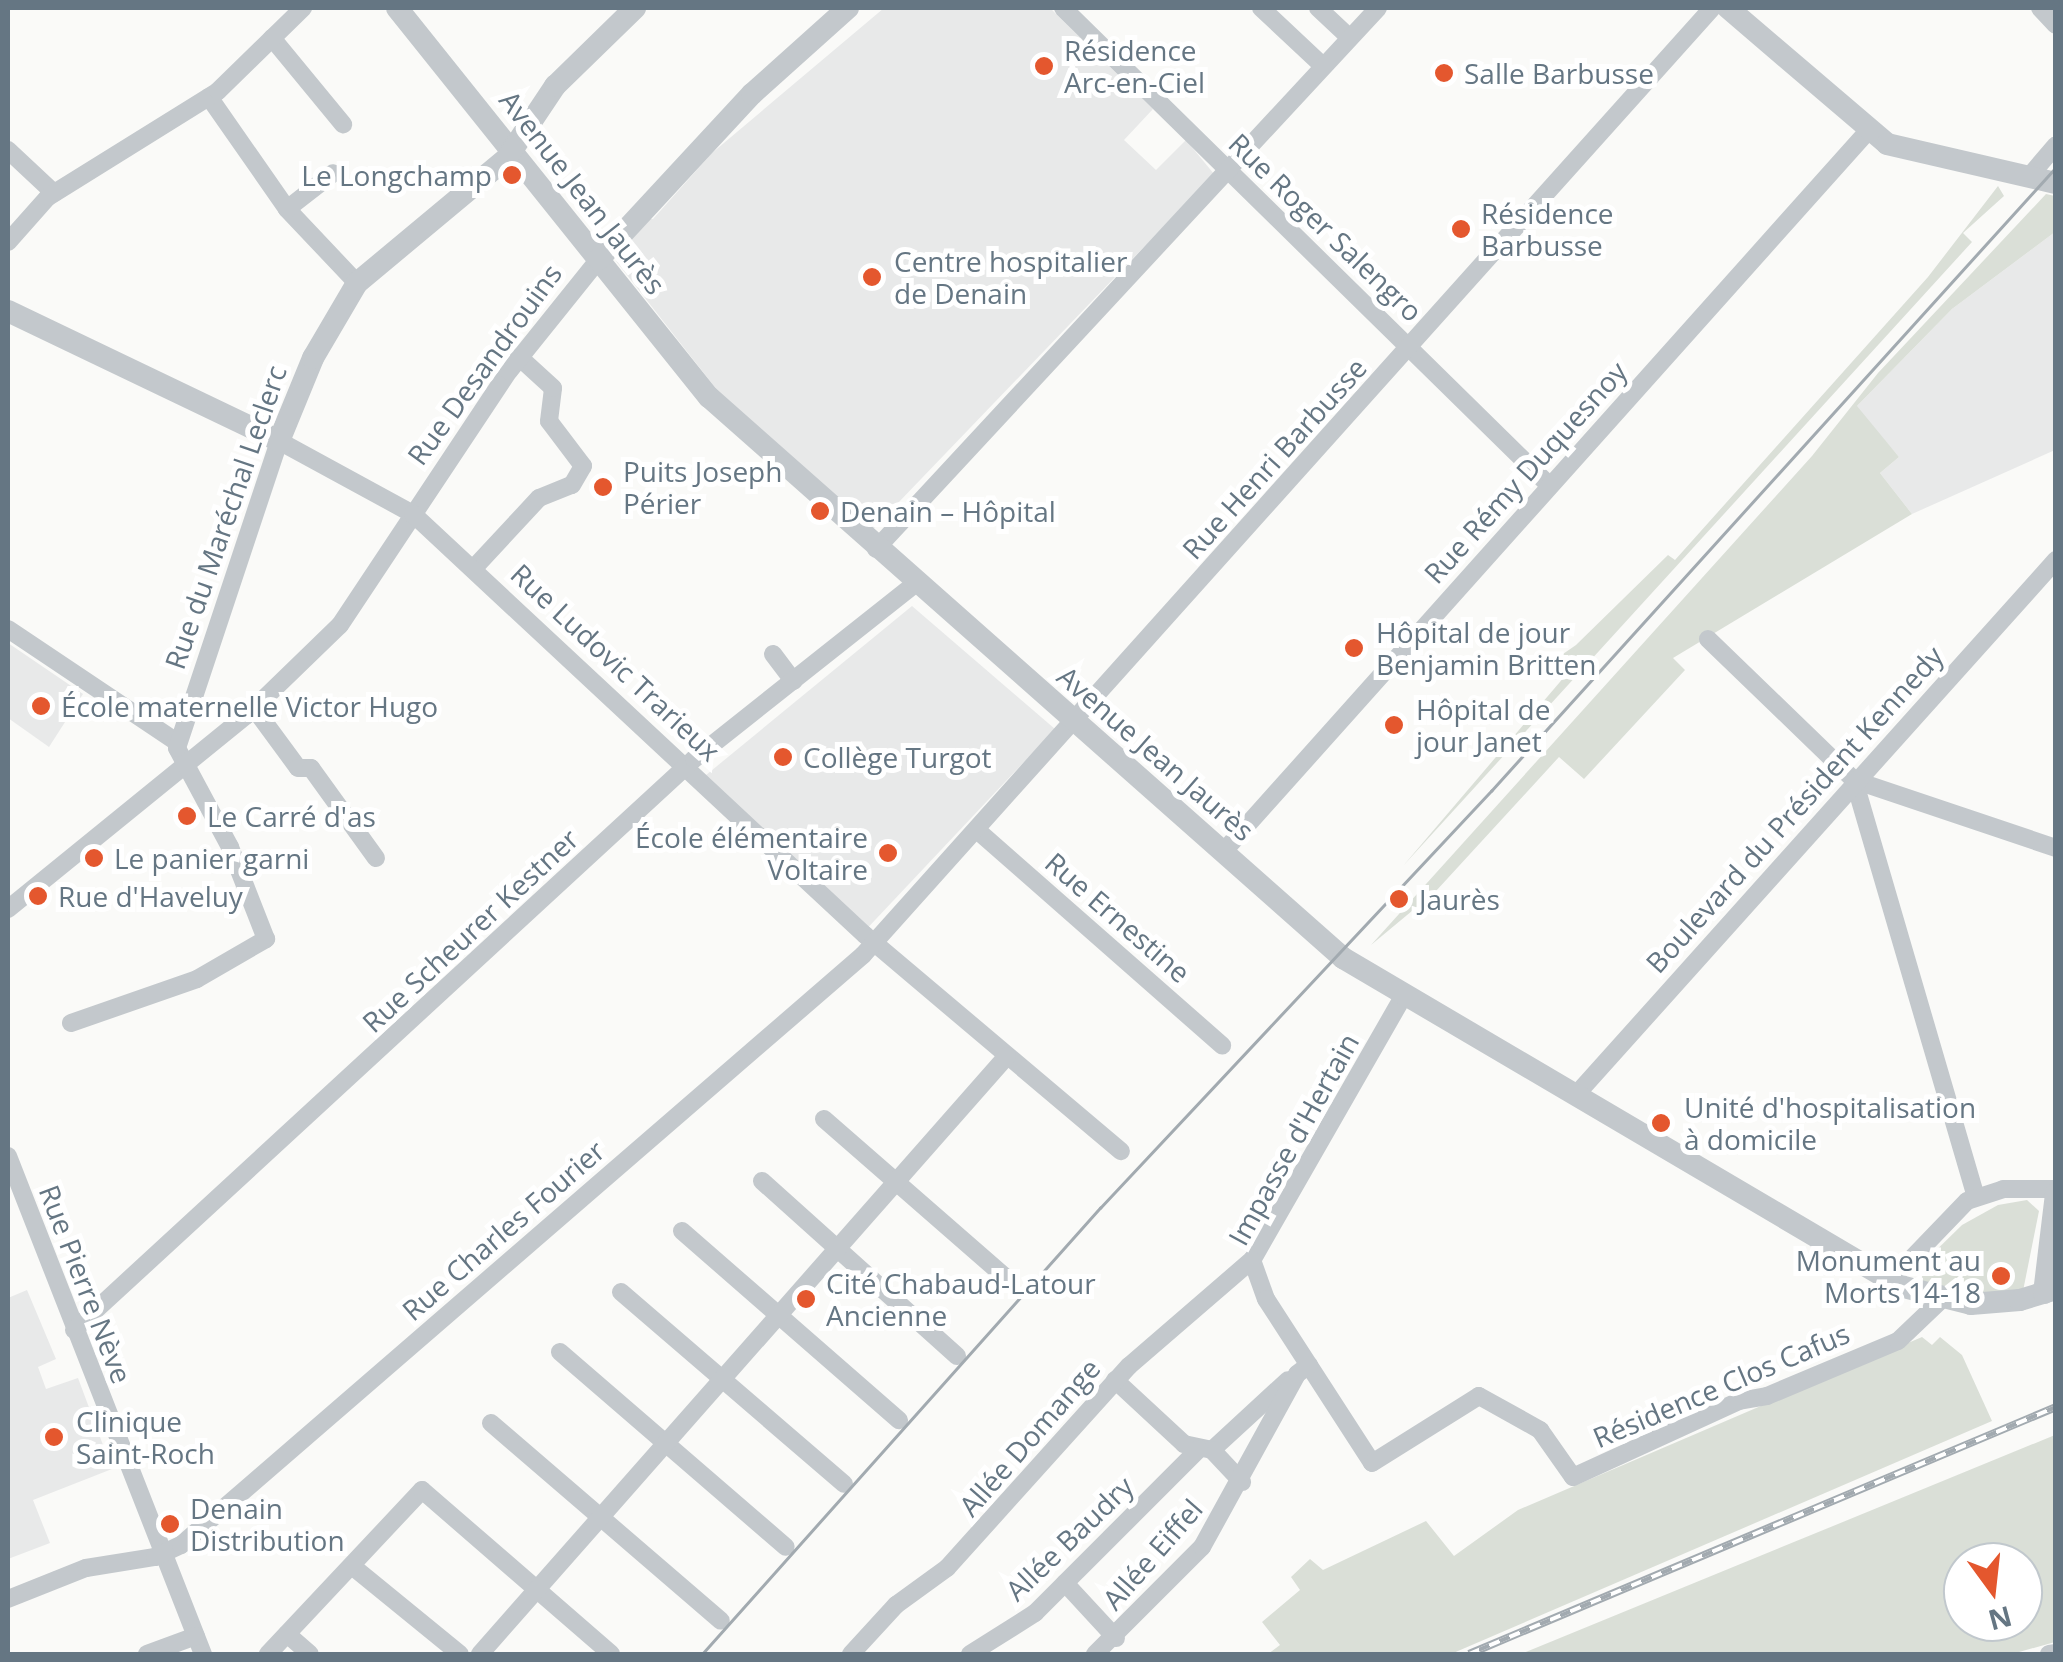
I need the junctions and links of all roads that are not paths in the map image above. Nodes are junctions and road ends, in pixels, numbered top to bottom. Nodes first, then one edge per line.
1 (303, 8) edge
2 (397, 8) edge
3 (635, 8) edge
4 (848, 8) edge
5 (1063, 8) edge
6 (1261, 8) edge
7 (1318, 8) edge
8 (1378, 8) edge
9 (1712, 8) edge
10 (1728, 8) edge
11 (2040, 8) edge
12 (2056, 25) edge
13 (1349, 37) junction
14 (272, 38) junction
15 (1322, 65) junction
16 (209, 97) junction
17 (344, 124) dead end
18 (1868, 131) junction
19 (2056, 144) edge
20 (8, 150) edge
21 (513, 152) junction
22 (1229, 171) junction
23 (333, 173) dead end
24 (2028, 178) junction
25 (2056, 183) edge
26 (54, 193) junction
27 (287, 209) junction
28 (8, 242) edge
29 (599, 259) junction
30 (357, 283) junction
31 (8, 310) edge
32 (1410, 346) junction
33 (519, 357) junction
34 (279, 441) junction
35 (1550, 486) junction
36 (413, 514) junction
37 (876, 548) junction
38 (2056, 560) edge
39 (473, 569) junction
40 (915, 584) junction
41 (8, 630) edge
42 (1708, 639) dead end
43 (773, 654) dead end
44 (794, 681) junction
45 (254, 708) junction
46 (1075, 722) junction
47 (177, 742) junction
48 (183, 767) junction
49 (685, 768) junction
50 (1854, 780) junction
51 (978, 831) junction
52 (2056, 848) edge
53 (1224, 851) junction
54 (376, 858) dead end
55 (8, 909) edge
56 (875, 944) junction
57 (1404, 995) junction
58 (71, 1024) dead end
59 (1222, 1045) dead end
60 (1007, 1056) junction
61 (1574, 1096) junction
62 (824, 1118) dead end
63 (1121, 1151) dead end
64 (8, 1156) edge
65 (762, 1181) dead end
66 (896, 1182) junction
67 (2056, 1192) edge
68 (1976, 1197) junction
69 (682, 1231) dead end
70 (837, 1248) junction
71 (1252, 1260) junction
72 (1006, 1278) dead end
73 (1890, 1282) junction
74 (2050, 1291) edge
75 (621, 1292) dead end
76 (1941, 1300) junction
77 (779, 1315) junction
78 (74, 1330) junction
79 (560, 1352) dead end
80 (957, 1356) dead end
81 (1303, 1370) junction
82 (722, 1379) junction
83 (1115, 1380) junction
84 (899, 1420) dead end
85 (492, 1422) dead end
86 (666, 1444) junction
87 (1206, 1449) junction
88 (1372, 1463) joint
89 (1242, 1482) junction
90 (844, 1484) dead end
91 (601, 1517) junction
92 (786, 1548) dead end
93 (164, 1554) junction
94 (352, 1566) junction
95 (1065, 1583) junction
96 (536, 1590) junction
97 (8, 1599) edge
98 (721, 1622) dead end
99 (287, 1634) junction
100 (196, 1636) junction
101 (1116, 1638) junction
102 (147, 1654) edge
103 (203, 1654) edge
104 (268, 1654) edge
105 (310, 1654) edge
106 (460, 1654) edge
107 (480, 1654) edge
108 (611, 1654) edge
109 (851, 1654) edge
110 (970, 1654) edge
111 (1095, 1654) edge

1 - 14 street
2 - 21 street, Avenue Jean Jaurès
3 - 21 street, Rue du Maréchal Leclerc
4 - 29 street, Rue Desandrouins
5 - 22 street, Rue Roger Salengro
6 - 15 street
7 - 13 street
8 - 13 street
9 - 32 street, Rue Henri Barbusse
10 - 18 street
11 - 12 street
13 - 15 street
14 - 16 street
14 - 17 street
15 - 22 street
16 - 26 street
16 - 27 street
18 - 24 street
18 - 35 street, Rue Rémy Duquesnoy
19 - 24 street
20 - 26 street
21 - 29 street, Avenue Jean Jaurès
21 - 30 street, Rue du Maréchal Leclerc
22 - 32 street, Rue Roger Salengro
22 - 37 street
23 - 27 street
24 - 25 street
26 - 28 street
27 - 30 street
29 - 33 street, Rue Desandrouins
29 - 37 street, Avenue Jean Jaurès
30 - 34 street, Rue du Maréchal Leclerc
31 - 34 street, Rue Ludovic Trarieux
32 - 35 street, Rue Roger Salengro
32 - 46 street, Rue Henri Barbusse
33 - 36 street, Rue Desandrouins
33 - 39 street
34 - 36 street, Rue Ludovic Trarieux
34 - 47 street, Rue du Maréchal Leclerc
35 - 53 street, Rue Rémy Duquesnoy
36 - 39 street, Rue Ludovic Trarieux
36 - 45 street, Rue Desandrouins
37 - 40 street, Avenue Jean Jaurès
38 - 50 street, Boulevard du Président Kennedy
39 - 49 street, Rue Ludovic Trarieux
40 - 44 street, Rue Scheurer Kestner
40 - 46 street, Avenue Jean Jaurès
41 - 47 street
42 - 50 street
43 - 44 street
44 - 49 street, Rue Scheurer Kestner
45 - 48 street, Rue Desandrouins
45 - 54 street
46 - 51 street, Rue Henri Barbusse
46 - 53 street, Avenue Jean Jaurès
47 - 48 street
48 - 55 street
48 - 58 street
49 - 56 street, Rue Ludovic Trarieux
49 - 78 street, Rue Scheurer Kestner
50 - 52 street
50 - 61 street, Boulevard du Président Kennedy
50 - 68 street
51 - 56 street, Rue Henri Barbusse
51 - 59 street, Rue Ernestine
53 - 57 street, Avenue Jean Jaurès
56 - 60 street, Rue Ludovic Trarieux
56 - 93 street, Rue Charles Fourier
57 - 61 street, Avenue Jean Jaurès
57 - 71 street, Impasse d'Hertain
60 - 63 street, Rue Ludovic Trarieux
60 - 66 street
61 - 73 street, Avenue Jean Jaurès
62 - 66 street
64 - 78 street, Rue Pierre Nève
65 - 70 street
66 - 70 street
66 - 72 street
67 - 68 street
67 - 74 street
68 - 73 street
69 - 77 street
70 - 77 street
70 - 80 street
71 - 81 street, Impasse d'Hertain
71 - 83 street, Allée Domange
73 - 76 street, Avenue Jean Jaurès
74 - 76 street, Avenue Jean Jaurès
75 - 82 street
76 - 88 street, Résidence Clos Cafus
77 - 82 street
77 - 84 street
78 - 93 street, Rue Pierre Nève
79 - 86 street
81 - 87 street, Allée Baudry
81 - 88 street, Impasse d'Hertain
81 - 89 street, Allée Eiffel
82 - 86 street
82 - 90 street
83 - 87 street
83 - 109 street, Allée Domange
85 - 91 street
86 - 91 street
86 - 92 street
87 - 89 street
87 - 95 street, Allée Baudry
89 - 101 street, Allée Eiffel
91 - 96 street
91 - 98 street
93 - 97 street
93 - 100 street, Rue Pierre Nève
94 - 96 street
94 - 99 street
94 - 106 street
95 - 101 street
95 - 110 street, Allée Baudry
96 - 107 street
96 - 108 street
99 - 104 street
99 - 105 street
100 - 102 street
100 - 103 street, Rue Pierre Nève
101 - 111 street, Allée Eiffel

